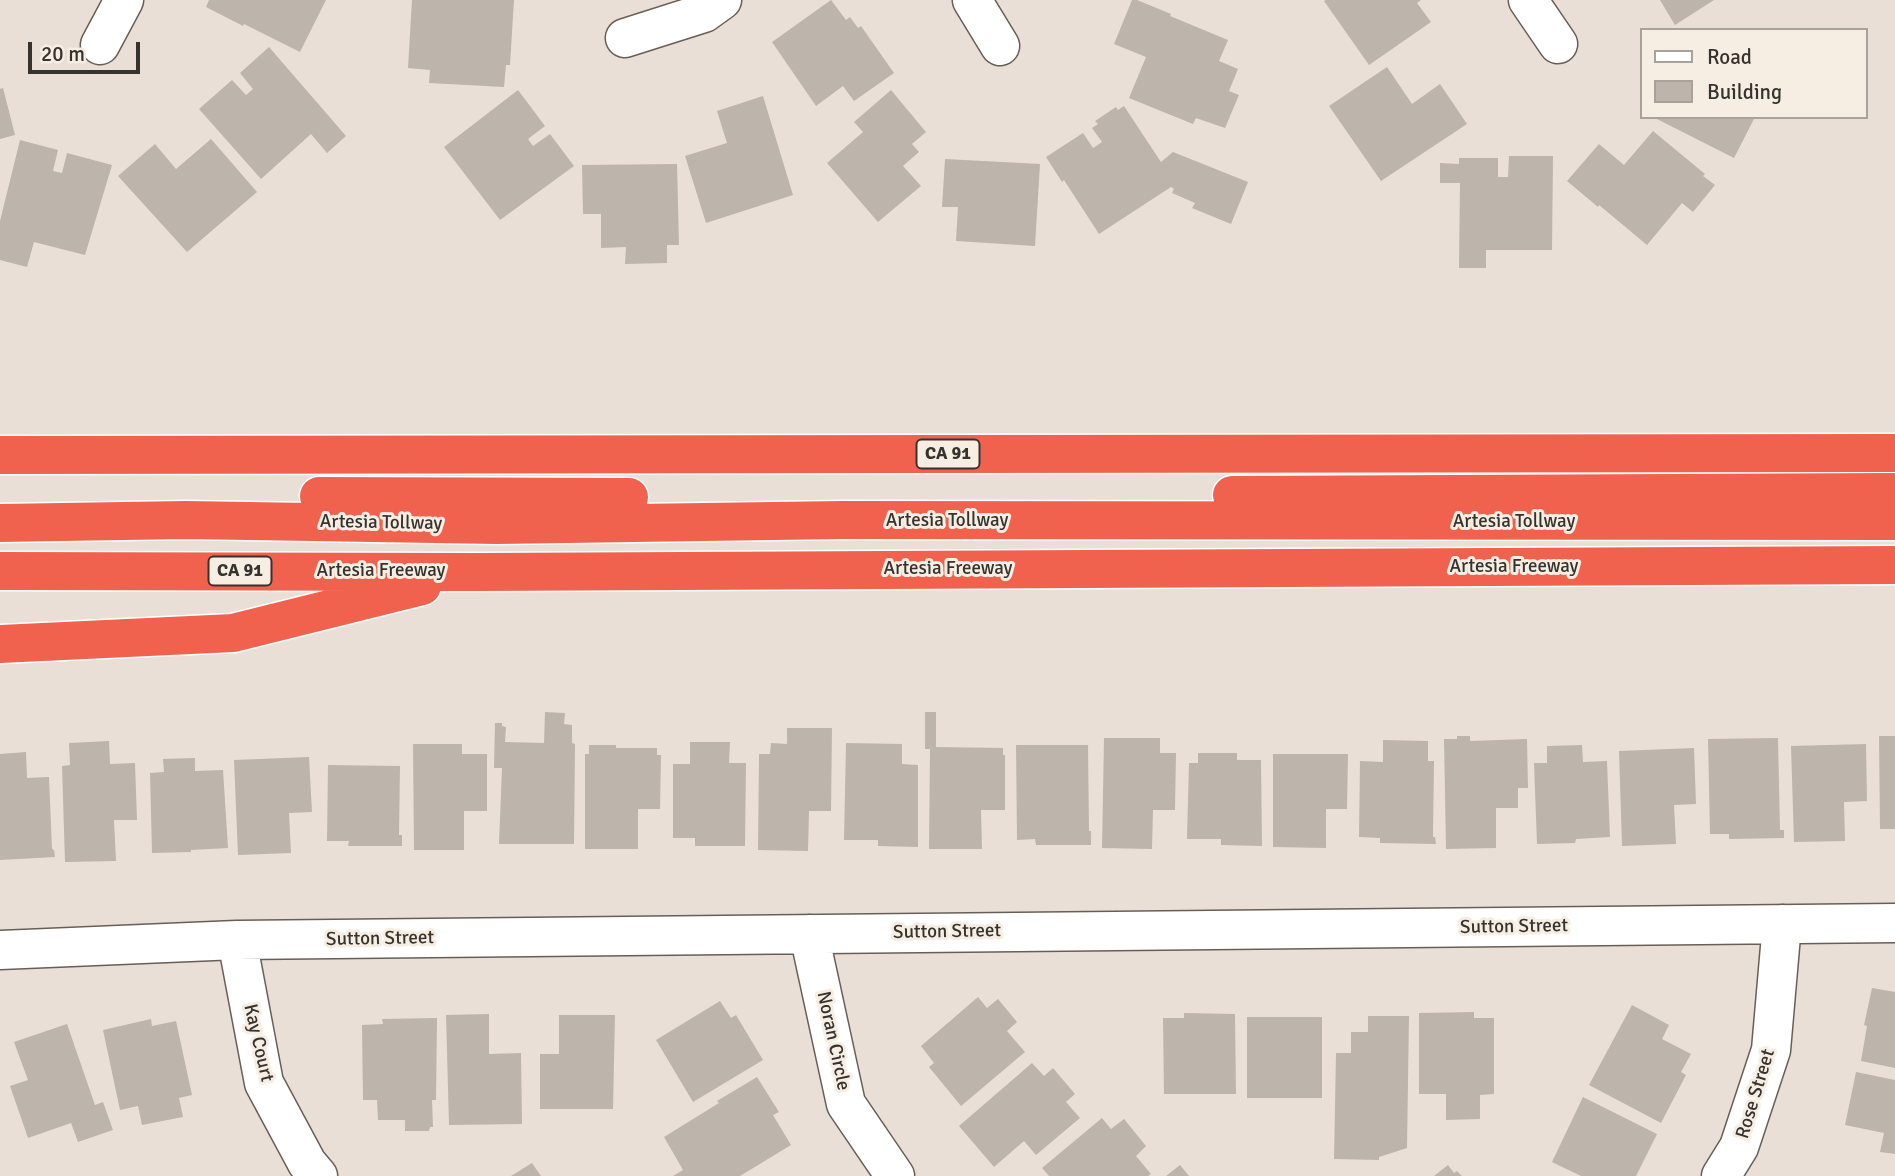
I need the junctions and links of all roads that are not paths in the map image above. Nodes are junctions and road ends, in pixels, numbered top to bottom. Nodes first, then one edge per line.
1 (124, 0) edge
2 (722, 0) edge
3 (972, 0) edge
4 (1528, 0) edge
5 (625, 38) dead end
6 (1558, 44) dead end
7 (100, 45) dead end
8 (1000, 46) dead end
9 (1895, 453) edge
10 (0, 455) edge
11 (1895, 492) edge
12 (0, 497) edge
13 (1895, 521) edge
14 (0, 523) edge
15 (1895, 565) edge
16 (0, 571) edge
17 (480, 572) junction
18 (0, 644) edge
19 (1895, 923) edge
20 (1782, 924) junction
21 (809, 934) junction
22 (237, 940) junction
23 (0, 950) edge
24 (318, 1176) edge
25 (895, 1176) edge
26 (1721, 1176) edge

1 - 7 street
2 - 5 street
3 - 8 street
4 - 6 street
9 - 10 highway, CA 91
11 - 12 highway, Artesia Tollway
13 - 14 highway, Artesia Tollway
15 - 17 highway, Artesia Freeway / CA 91
16 - 17 highway, Artesia Freeway / CA 91
17 - 18 highway
19 - 20 street, Sutton Street
20 - 21 street, Sutton Street
20 - 26 street, Rose Street
21 - 22 street, Sutton Street
21 - 25 street, Noran Circle
22 - 23 street, Sutton Street
22 - 24 street, Kay Court

